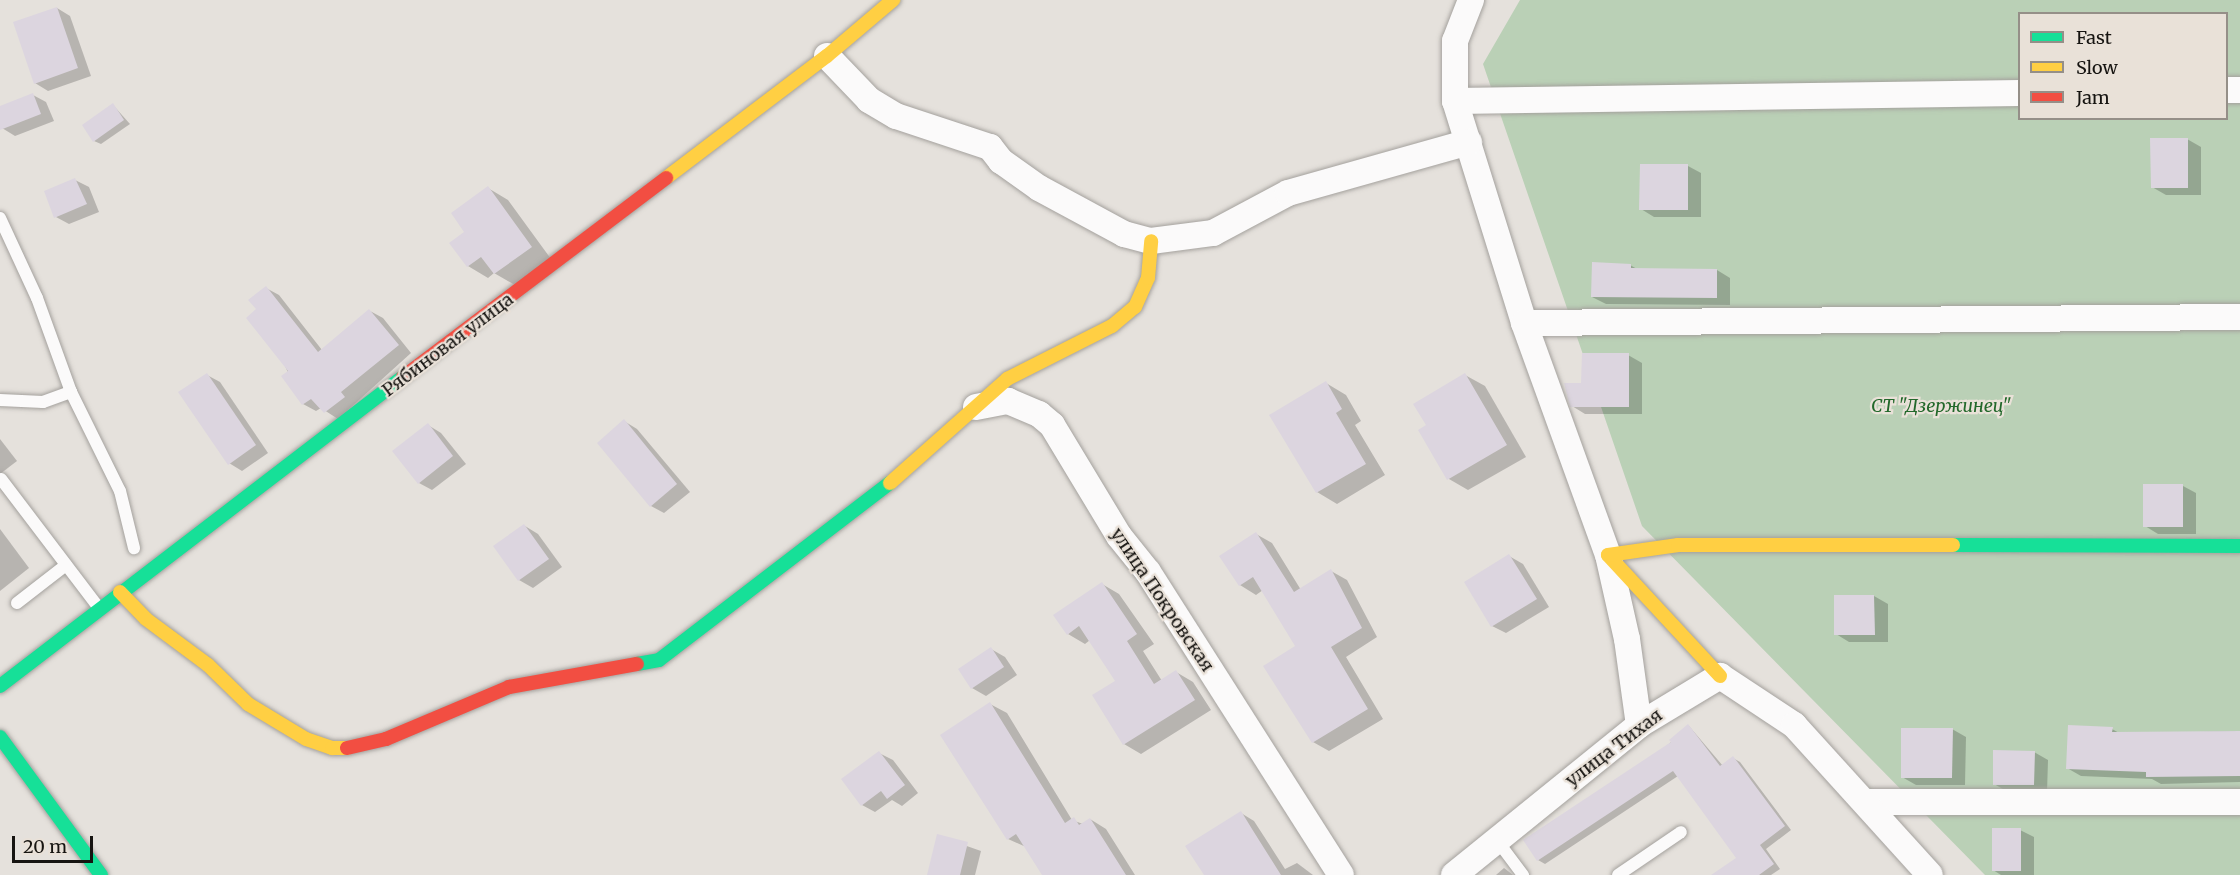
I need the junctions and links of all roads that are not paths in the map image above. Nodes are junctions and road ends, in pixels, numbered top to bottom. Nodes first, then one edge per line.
1 (893, 0) edge
2 (1472, 0) edge
3 (827, 56) junction
4 (2018, 93) edge
5 (1455, 101) junction
6 (1469, 142) junction
7 (0, 218) edge
8 (1151, 241) junction
9 (2240, 317) edge
10 (1524, 323) junction
11 (71, 392) junction
12 (0, 400) edge
13 (976, 407) junction
14 (2, 478) dead end
15 (2240, 546) edge
16 (134, 548) dead end
17 (1608, 555) junction
18 (66, 565) junction
19 (120, 592) junction
20 (17, 603) dead end
21 (99, 608) junction
22 (1720, 676) junction
23 (0, 686) edge
24 (1639, 724) junction
25 (0, 737) edge
26 (1867, 801) junction
27 (2240, 802) edge
28 (1681, 832) dead end
29 (1496, 839) junction
30 (100, 875) edge
31 (1341, 875) edge
32 (1454, 875) edge
33 (1523, 875) edge
34 (1618, 875) edge
35 (1930, 875) edge

1 - 3 street, Рябиновая улица
2 - 5 street
3 - 8 street
3 - 19 street, Рябиновая улица
4 - 5 street
5 - 6 street
6 - 8 street
6 - 10 street
7 - 11 lane
8 - 13 street
9 - 10 street
10 - 17 street
11 - 12 lane
11 - 16 lane
13 - 19 street
13 - 31 street, улица Покровская
14 - 18 lane
15 - 17 street
17 - 22 street
17 - 24 street
18 - 20 lane
18 - 21 lane
19 - 21 street, Рябиновая улица
21 - 23 street, Рябиновая улица
22 - 24 street, улица Тихая
22 - 26 street
24 - 29 street, улица Тихая
25 - 30 street
26 - 27 street
26 - 35 street
28 - 34 lane
29 - 32 street, улица Тихая
29 - 33 lane

